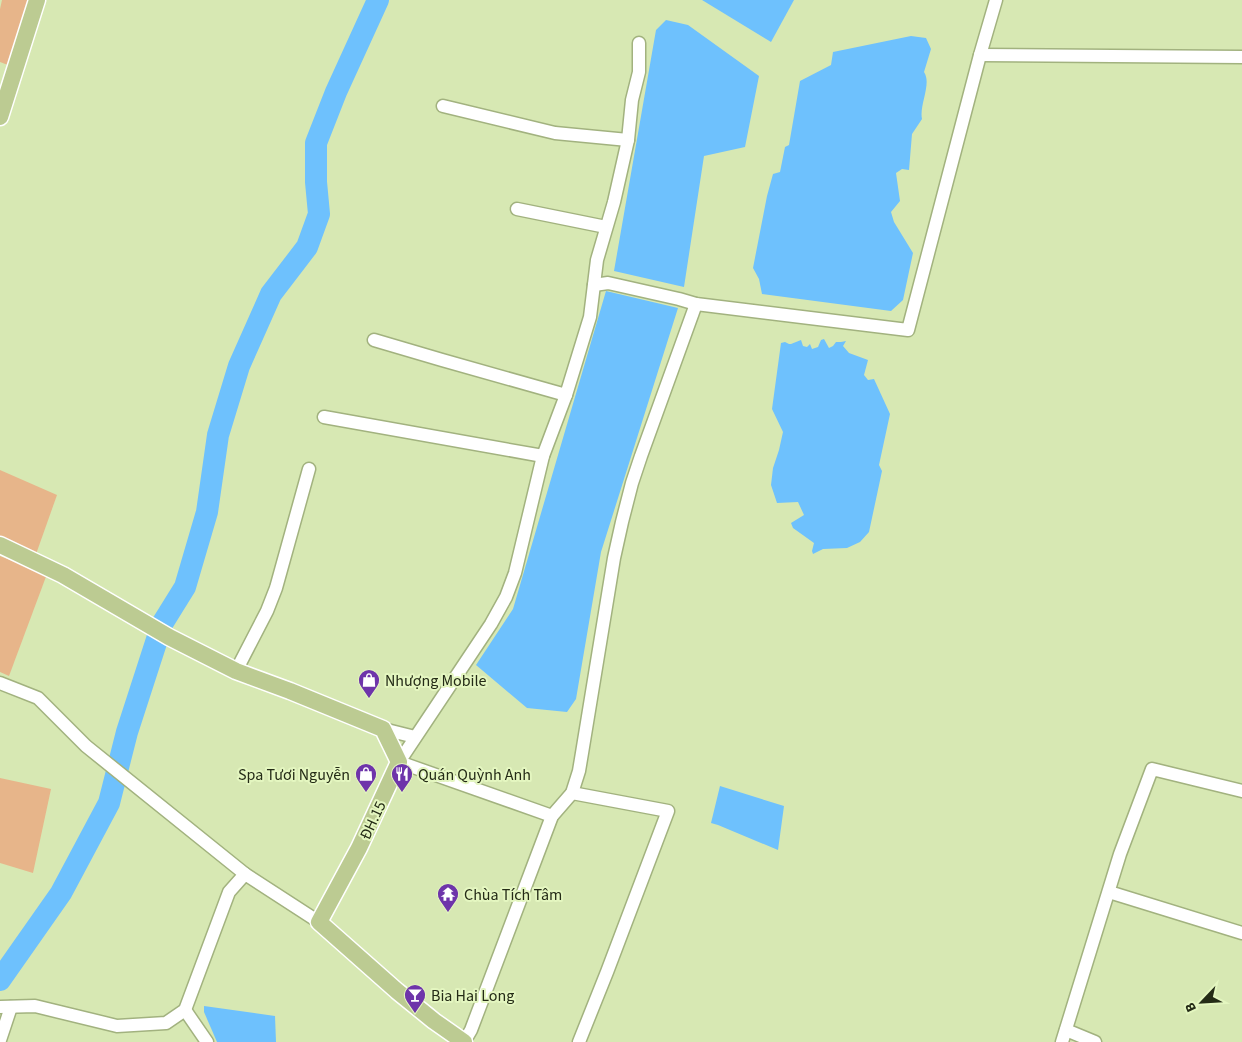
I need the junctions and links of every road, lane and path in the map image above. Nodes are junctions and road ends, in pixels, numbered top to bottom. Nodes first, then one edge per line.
1 (37, 0) edge
2 (996, 0) edge
3 (639, 43) dead end
4 (980, 54) junction
5 (1242, 57) edge
6 (5, 89) edge
7 (443, 106) dead end
8 (0, 117) edge
9 (628, 140) junction
10 (516, 209) dead end
11 (606, 227) junction
12 (594, 285) junction
13 (696, 304) junction
14 (374, 340) dead end
15 (566, 395) junction
16 (324, 417) dead end
17 (543, 456) junction
18 (309, 469) dead end
19 (0, 545) edge
20 (236, 671) junction
21 (0, 684) edge
22 (382, 729) junction
23 (415, 737) junction
24 (399, 762) junction
25 (1242, 791) edge
26 (572, 793) junction
27 (552, 816) junction
28 (244, 874) junction
29 (1109, 892) junction
30 (319, 922) junction
31 (1242, 933) edge
32 (6, 1007) edge
33 (185, 1010) junction
34 (1064, 1036) edge
35 (0, 1040) edge
36 (207, 1042) edge
37 (464, 1042) edge
38 (579, 1042) edge
39 (1095, 1042) edge

1 - 6 main road
2 - 4 street
3 - 9 street
4 - 5 street
4 - 13 street
6 - 8 main road
7 - 9 street
9 - 11 street
10 - 11 street
11 - 12 street
12 - 13 street
12 - 15 street
13 - 26 street
14 - 15 street
15 - 17 street
16 - 17 street
17 - 23 street
18 - 20 street
19 - 20 main road
20 - 22 main road
21 - 28 street
22 - 23 street
22 - 24 main road
23 - 24 street
24 - 27 street
24 - 30 main road, ĐH.15 / ĐH.15
25 - 29 street
26 - 27 street
26 - 38 street
27 - 37 street
28 - 30 street
28 - 33 street
29 - 31 street
29 - 34 street
30 - 37 main road
32 - 33 street
32 - 35 street
33 - 36 street
34 - 39 street

